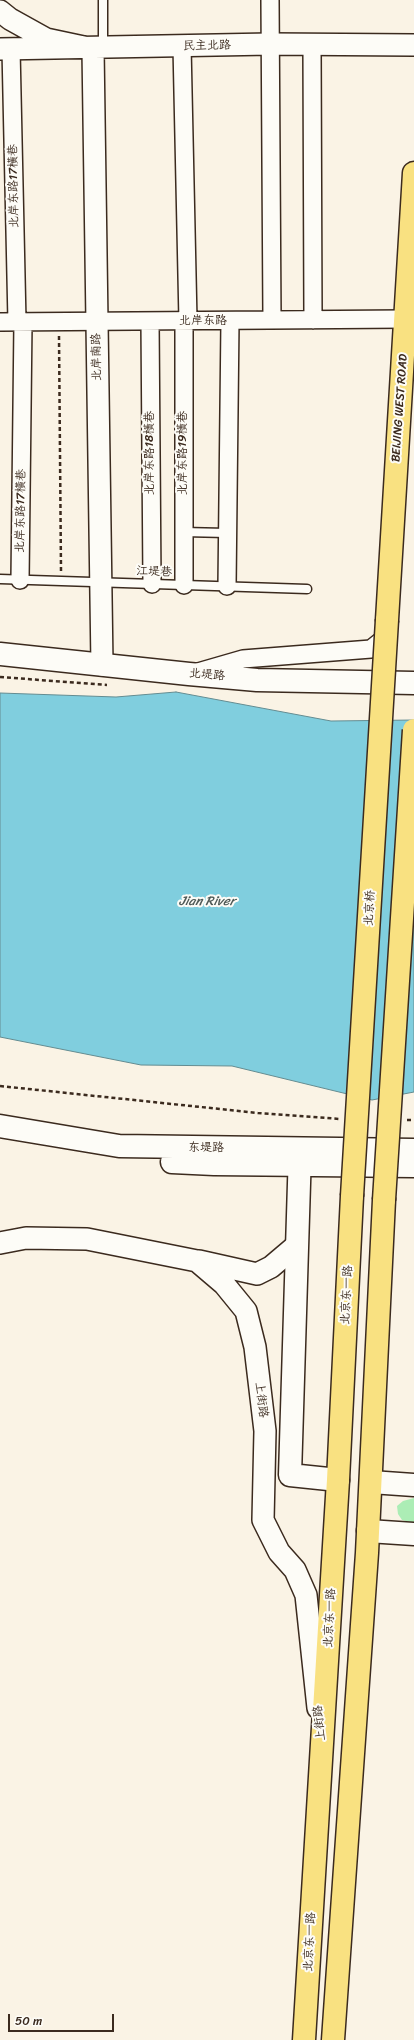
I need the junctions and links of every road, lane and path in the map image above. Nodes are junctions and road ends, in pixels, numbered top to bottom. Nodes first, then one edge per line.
1 (103, 0) edge
2 (270, 0) edge
3 (0, 11) edge
4 (270, 44) junction
5 (312, 44) junction
6 (414, 45) edge
7 (182, 46) junction
8 (98, 48) junction
9 (5, 49) edge
10 (414, 173) edge
11 (405, 319) junction
12 (272, 320) junction
13 (313, 320) junction
14 (150, 321) junction
15 (186, 321) junction
16 (230, 321) junction
17 (13, 322) edge
18 (59, 322) junction
19 (97, 322) junction
20 (183, 532) junction
21 (227, 533) junction
22 (0, 579) edge
23 (20, 580) junction
24 (62, 582) junction
25 (101, 583) junction
26 (152, 584) junction
27 (184, 585) junction
28 (227, 586) junction
29 (307, 589) dead end
30 (386, 628) junction
31 (0, 654) edge
32 (102, 665) junction
33 (189, 674) junction
34 (414, 683) edge
35 (414, 730) edge
36 (0, 1086) edge
37 (344, 1119) dead end
38 (406, 1120) dead end
39 (414, 1120) edge
40 (0, 1126) edge
41 (0, 1141) edge
42 (414, 1150) edge
43 (300, 1157) junction
44 (414, 1166) edge
45 (352, 1196) joint
46 (0, 1243) edge
47 (297, 1245) junction
48 (197, 1261) junction
49 (338, 1480) junction
50 (371, 1482) junction
51 (414, 1485) edge
52 (368, 1531) junction
53 (414, 1534) edge
54 (322, 1747) junction
55 (304, 2040) edge
56 (333, 2040) edge

1 - 8 lane
2 - 4 street
3 - 8 street
4 - 5 street, 民主北路
4 - 7 street, 民主北路
4 - 12 street
5 - 6 street, 民主北路
5 - 13 street
7 - 8 street, 民主北路
7 - 15 street, 北岸东路19横巷
8 - 9 street, 民主北路
8 - 19 street, 北岸南路
9 - 17 street, 北岸东路17横巷
10 - 11 highway, BEIJING WEST ROAD
11 - 13 street, 北岸东路
11 - 30 highway, BEIJING WEST ROAD
12 - 13 street, 北岸东路
12 - 16 street, 北岸东路
14 - 15 street, 北岸东路
14 - 19 street, 北岸东路
14 - 26 street, 北岸东路18横巷
15 - 16 street, 北岸东路
15 - 20 street, 北岸东路19横巷
16 - 21 street
17 - 18 street, 北岸东路
17 - 23 street, 北岸东路17横巷
18 - 19 street, 北岸东路
18 - 24 path
19 - 25 street, 北岸南路
20 - 21 lane
20 - 27 street, 北岸东路19横巷
21 - 28 street
22 - 23 lane, 江堤巷
23 - 24 lane, 江堤巷
24 - 25 lane, 江堤巷
25 - 26 lane, 江堤巷
25 - 32 street, 北岸南路
26 - 27 lane, 江堤巷
27 - 28 lane, 江堤巷
28 - 29 lane, 江堤巷
30 - 33 street
30 - 45 highway, 北京桥, bridge
31 - 32 main road, 北堤路
32 - 33 main road, 北堤路
33 - 34 main road, 北堤路
35 - 50 highway, bridge
36 - 37 path
38 - 39 path
40 - 43 main road, 东堤路
41 - 43 main road, 东堤路
42 - 43 main road, 东堤路
43 - 44 main road, 东堤路
43 - 47 main road
45 - 49 highway, 北京东一路
46 - 48 street, 上街路
47 - 48 street
47 - 49 main road
48 - 54 street, 上街路
49 - 54 highway, 北京东一路
50 - 51 main road
50 - 52 highway
52 - 53 main road
52 - 56 highway
54 - 55 highway, 北京东一路

